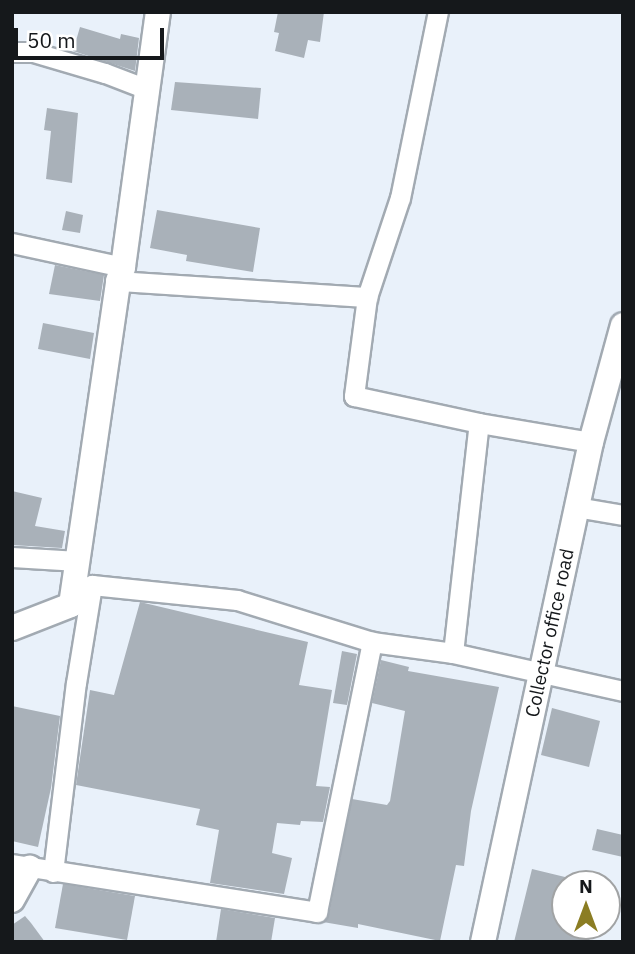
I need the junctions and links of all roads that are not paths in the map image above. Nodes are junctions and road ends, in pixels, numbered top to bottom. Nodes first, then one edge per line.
1 (158, 12) edge
2 (438, 12) edge
3 (12, 51) edge
4 (147, 89) junction
5 (12, 243) edge
6 (121, 274) junction
7 (367, 297) junction
8 (623, 325) edge
9 (479, 423) junction
10 (591, 442) junction
11 (576, 507) junction
12 (623, 515) edge
13 (12, 557) edge
14 (78, 561) junction
15 (92, 585) junction
16 (71, 605) junction
17 (12, 628) edge
18 (372, 642) junction
19 (453, 653) junction
20 (543, 671) junction
21 (623, 691) edge
22 (32, 868) edge
23 (12, 900) edge
24 (483, 942) edge

1 - 4 street
2 - 7 street
3 - 4 street
4 - 6 street
5 - 6 street
6 - 7 street
6 - 14 street
7 - 9 street
8 - 10 street, Collector office road
9 - 10 street
9 - 19 street
10 - 11 street, Collector office road
11 - 12 street
11 - 20 street, Collector office road
13 - 14 street
14 - 16 street
15 - 16 street
15 - 18 street
15 - 22 street
16 - 17 street
18 - 19 street
18 - 22 street
19 - 20 street
20 - 21 street
20 - 24 street, Collector office road
22 - 23 street

